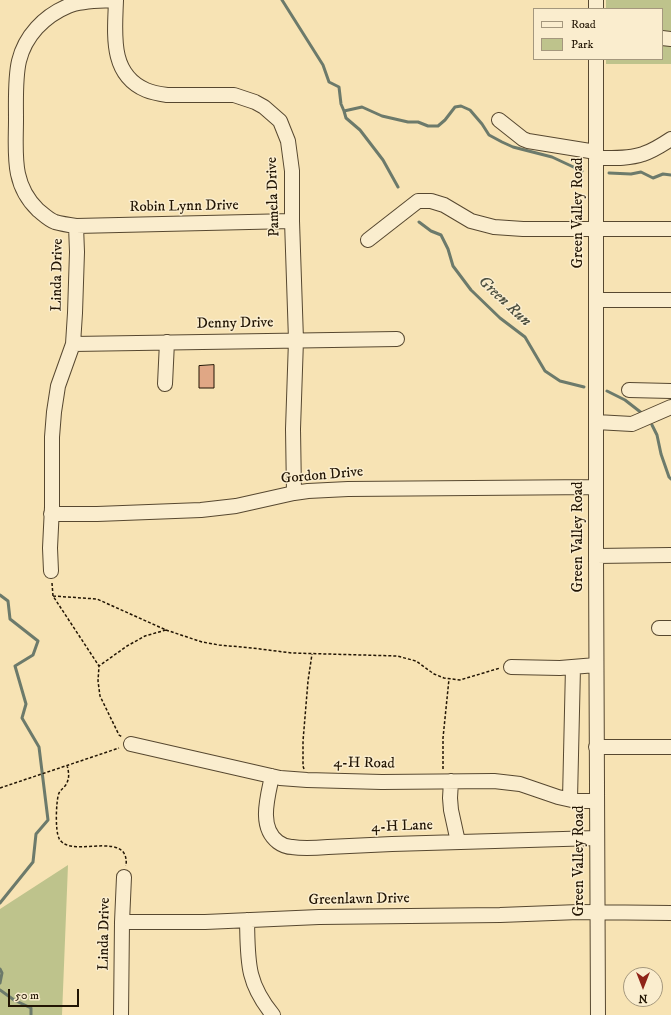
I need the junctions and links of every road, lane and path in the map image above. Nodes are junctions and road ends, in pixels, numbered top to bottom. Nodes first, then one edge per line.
1 (116, 0) edge
2 (596, 60) edge
3 (499, 120) dead end
4 (671, 139) edge
5 (596, 155) junction
6 (292, 221) junction
7 (76, 226) junction
8 (596, 229) junction
9 (671, 229) edge
10 (368, 240) dead end
11 (596, 300) junction
12 (671, 300) edge
13 (397, 338) dead end
14 (296, 340) junction
15 (167, 342) junction
16 (73, 344) junction
17 (165, 384) dead end
18 (629, 390) dead end
19 (671, 391) edge
20 (671, 406) edge
21 (596, 422) junction
22 (596, 487) junction
23 (294, 493) junction
24 (51, 514) junction
25 (671, 555) edge
26 (596, 556) junction
27 (51, 571) joint
28 (53, 596) junction
29 (166, 630) junction
30 (312, 654) junction
31 (596, 665) junction
32 (100, 666) junction
33 (511, 667) joint
34 (573, 667) junction
35 (449, 678) junction
36 (131, 744) junction
37 (671, 747) edge
38 (596, 748) junction
39 (67, 766) junction
40 (272, 776) junction
41 (307, 780) junction
42 (451, 781) junction
43 (0, 788) edge
44 (570, 799) junction
45 (597, 801) junction
46 (597, 838) junction
47 (458, 842) junction
48 (124, 877) joint
49 (598, 913) junction
50 (671, 913) edge
51 (247, 920) junction
52 (122, 922) junction
53 (121, 1015) edge
54 (273, 1015) edge
55 (598, 1015) edge

1 - 6 street, Pamela Drive
1 - 7 street, Linda Drive
2 - 5 street, Green Valley Road
3 - 5 street
4 - 5 street
5 - 8 street, Green Valley Road
6 - 7 street, Robin Lynn Drive
6 - 14 street, Pamela Drive
7 - 16 street, Linda Drive
8 - 9 street
8 - 10 street
8 - 11 street, Green Valley Road
11 - 12 street
11 - 21 street, Green Valley Road
13 - 14 street, Denny Drive
14 - 15 street, Denny Drive
14 - 23 street, Pamela Drive
15 - 16 street, Denny Drive
15 - 17 street
16 - 24 street, Linda Drive
18 - 19 street
20 - 21 street
21 - 22 street, Green Valley Road
22 - 23 street, Gordon Drive
22 - 26 street, Green Valley Road
23 - 24 street, Gordon Drive
24 - 27 street, Linda Drive
25 - 26 street
26 - 31 street, Green Valley Road
27 - 28 path
28 - 29 path
28 - 32 path
29 - 30 path
29 - 32 path
30 - 35 path
30 - 41 path
31 - 34 street
31 - 38 street, Green Valley Road
32 - 36 path
33 - 34 street
33 - 35 path
34 - 44 street
35 - 42 path
36 - 39 path
36 - 40 street, 4-H Road
37 - 38 street
38 - 45 street, Green Valley Road
39 - 43 path
39 - 48 path
40 - 41 street, 4-H Road
40 - 47 street, 4-H Lane
41 - 42 street, 4-H Road
42 - 44 street, 4-H Road
42 - 47 street
44 - 45 street, 4-H Road
45 - 46 street, Green Valley Road
46 - 47 street, 4-H Lane
46 - 49 street, Green Valley Road
48 - 52 street, Linda Drive
49 - 50 street, Greenlawn Drive
49 - 51 street, Greenlawn Drive
49 - 55 street, Green Valley Road
51 - 52 street, Greenlawn Drive
51 - 54 street
52 - 53 street, Linda Drive

